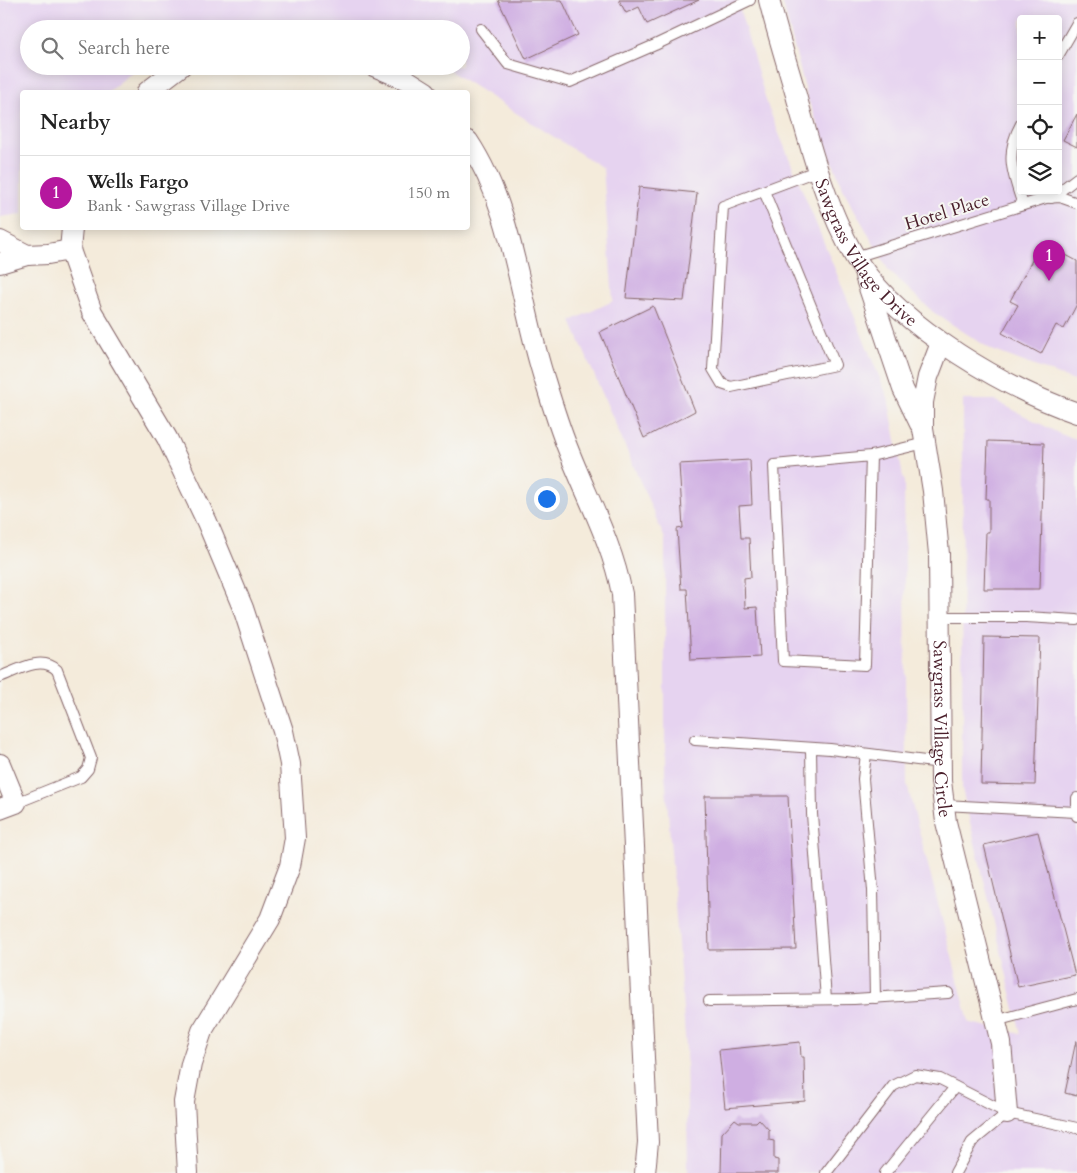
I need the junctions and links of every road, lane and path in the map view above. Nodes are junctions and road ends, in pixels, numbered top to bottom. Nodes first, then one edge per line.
1 (750, 0) edge
2 (769, 0) edge
3 (1077, 23) edge
4 (481, 28) dead end
5 (1062, 49) edge
6 (169, 75) edge
7 (395, 75) edge
8 (150, 90) edge
9 (423, 90) edge
10 (1017, 131) edge
11 (470, 145) edge
12 (819, 170) junction
13 (1077, 178) edge
14 (764, 191) junction
15 (1051, 198) junction
16 (1077, 203) edge
17 (1023, 205) junction
18 (72, 230) edge
19 (0, 241) edge
20 (70, 250) junction
21 (27, 254) junction
22 (858, 262) junction
23 (0, 263) edge
24 (941, 343) junction
25 (1076, 410) edge
26 (924, 436) junction
27 (871, 456) junction
28 (940, 618) junction
29 (1077, 620) edge
30 (0, 677) edge
31 (695, 740) dead end
32 (811, 748) junction
33 (866, 754) junction
34 (941, 763) junction
35 (0, 764) edge
36 (1077, 798) edge
37 (944, 805) junction
38 (8, 806) edge
39 (1077, 813) edge
40 (948, 993) dead end
41 (875, 998) junction
42 (826, 999) junction
43 (1077, 999) edge
44 (709, 1001) dead end
45 (994, 1021) junction
46 (955, 1087) junction
47 (1007, 1112) junction
48 (1077, 1128) edge
49 (188, 1173) edge
50 (646, 1173) edge
51 (826, 1173) edge
52 (885, 1173) edge
53 (955, 1173) edge

1 - 4 lane
2 - 12 street, Sawgrass Village Drive
3 - 5 lane
6 - 8 street
7 - 9 street
10 - 17 lane
11 - 50 street
12 - 14 lane
12 - 22 street, Sawgrass Village Drive
13 - 15 lane
14 - 14 lane
15 - 16 lane, Hotel Place
15 - 17 lane, Hotel Place
17 - 22 lane, Hotel Place
18 - 20 street
19 - 21 street
20 - 21 street
20 - 49 street
21 - 23 street
22 - 24 street, Sawgrass Village Drive
22 - 26 street
24 - 25 street, Sawgrass Village Drive
24 - 26 street, Sawgrass Village Circle
26 - 27 lane
26 - 28 street, Sawgrass Village Circle
27 - 27 lane
28 - 29 lane
28 - 34 street, Sawgrass Village Circle
30 - 38 lane
31 - 32 lane
32 - 33 lane
32 - 42 lane
33 - 34 lane
33 - 41 lane
34 - 37 street, Sawgrass Village Circle
35 - 38 street
36 - 39 lane
37 - 39 lane
37 - 45 street, Sawgrass Village Circle
40 - 41 lane
41 - 42 lane
42 - 44 lane
43 - 45 lane
45 - 47 street, Sawgrass Village Circle
46 - 47 lane
46 - 51 lane
46 - 52 lane
47 - 48 lane
47 - 53 lane

